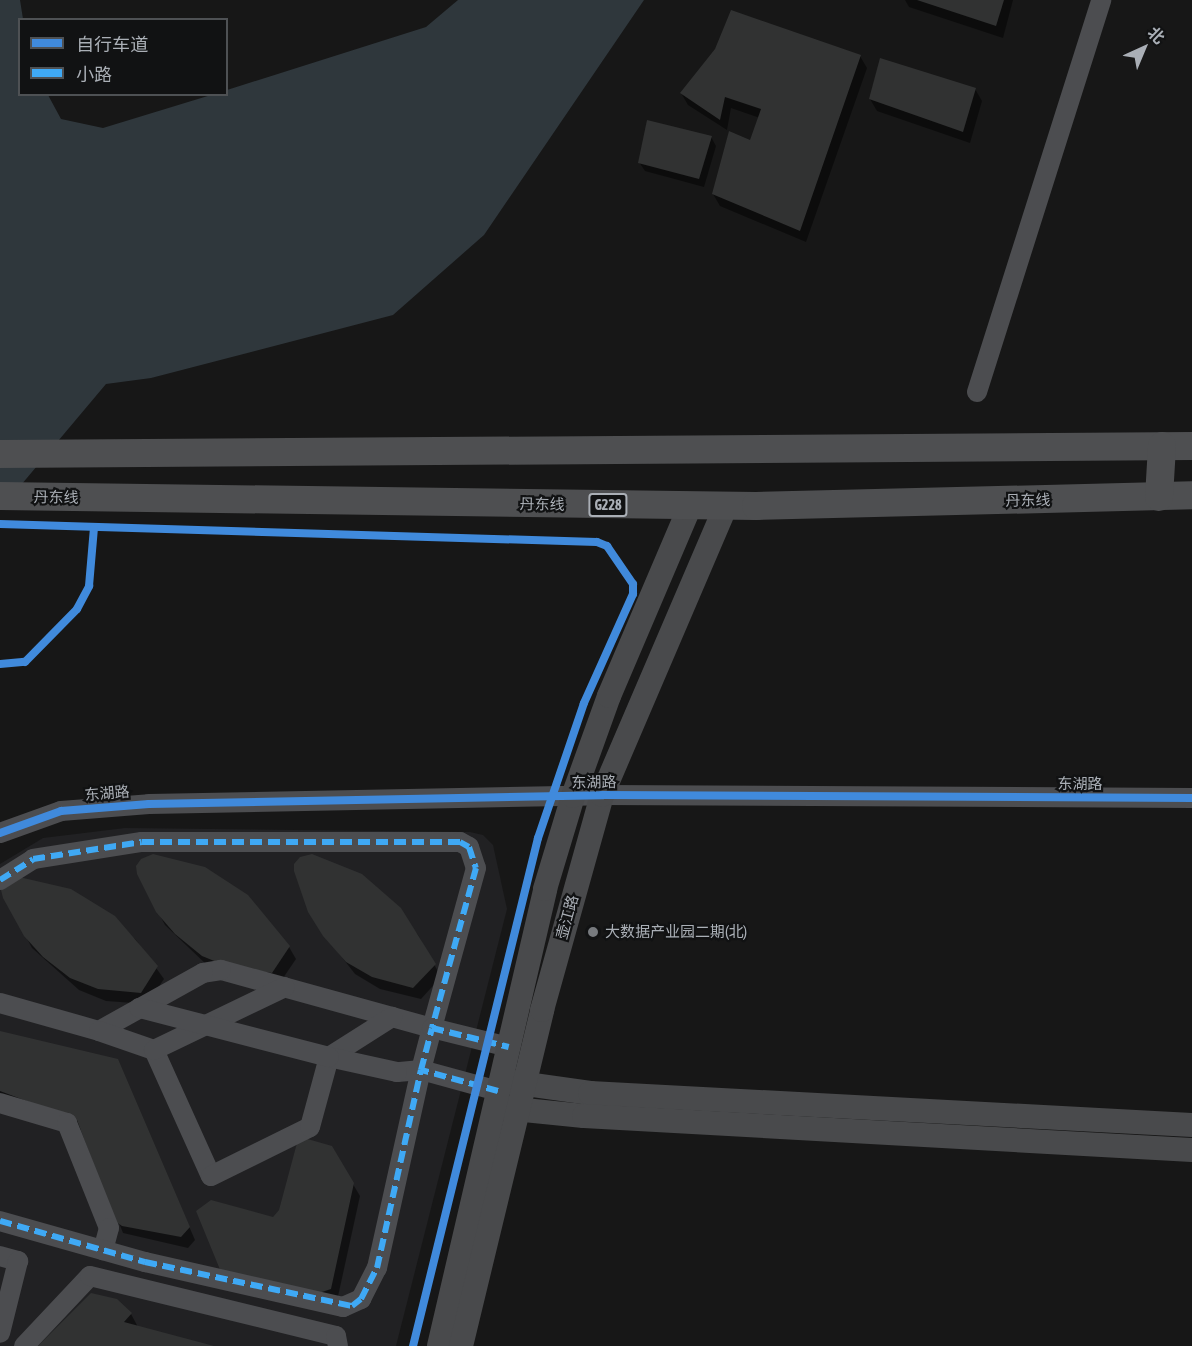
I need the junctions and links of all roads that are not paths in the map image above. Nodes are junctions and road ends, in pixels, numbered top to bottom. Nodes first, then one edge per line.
1 (1101, 0) edge
2 (977, 392) dead end
3 (1162, 446) junction
4 (1192, 446) edge
5 (0, 454) edge
6 (1192, 495) edge
7 (12, 496) edge
8 (1159, 497) junction
9 (690, 506) junction
10 (726, 506) junction
11 (602, 795) junction
12 (573, 796) junction
13 (1192, 798) edge
14 (0, 833) edge
15 (0, 880) edge
16 (285, 987) junction
17 (0, 1003) edge
18 (139, 1008) junction
19 (392, 1017) junction
20 (212, 1026) junction
21 (432, 1028) junction
22 (99, 1031) junction
23 (509, 1047) junction
24 (154, 1050) junction
25 (329, 1057) junction
26 (421, 1070) junction
27 (526, 1084) junction
28 (498, 1092) junction
29 (0, 1103) edge
30 (520, 1111) junction
31 (1192, 1125) edge
32 (1192, 1150) edge
33 (0, 1221) edge
34 (103, 1250) junction
35 (0, 1256) edge
36 (0, 1333) edge
37 (24, 1346) edge
38 (338, 1346) edge
39 (439, 1346) edge
40 (461, 1346) edge

1 - 2 street
3 - 4 highway
3 - 5 highway
3 - 8 highway
6 - 8 highway, 丹东线 / G228
7 - 9 highway, 丹东线 / G228
8 - 10 highway, 丹东线 / G228
9 - 10 highway, 丹东线 / G228
9 - 12 main road, 壶江路
10 - 11 main road, 壶江路
11 - 12 street, 东湖路
11 - 13 street, 东湖路
11 - 27 main road, 壶江路
12 - 14 street, 东湖路
12 - 23 main road, 壶江路
15 - 21 street
16 - 18 street
16 - 19 street
16 - 20 street
17 - 22 street
18 - 20 street
18 - 22 street
19 - 21 street
19 - 25 street
20 - 24 street
20 - 25 street
21 - 23 street
21 - 26 street
22 - 24 street
23 - 28 main road, 壶江路
24 - 25 street
25 - 26 street
26 - 28 street
26 - 34 street
27 - 28 main road
27 - 30 main road, 壶江路
27 - 31 main road
28 - 30 main road
28 - 39 main road, 壶江路
29 - 34 street
30 - 32 main road
30 - 40 main road, 壶江路
33 - 34 street
35 - 36 street
37 - 38 street

